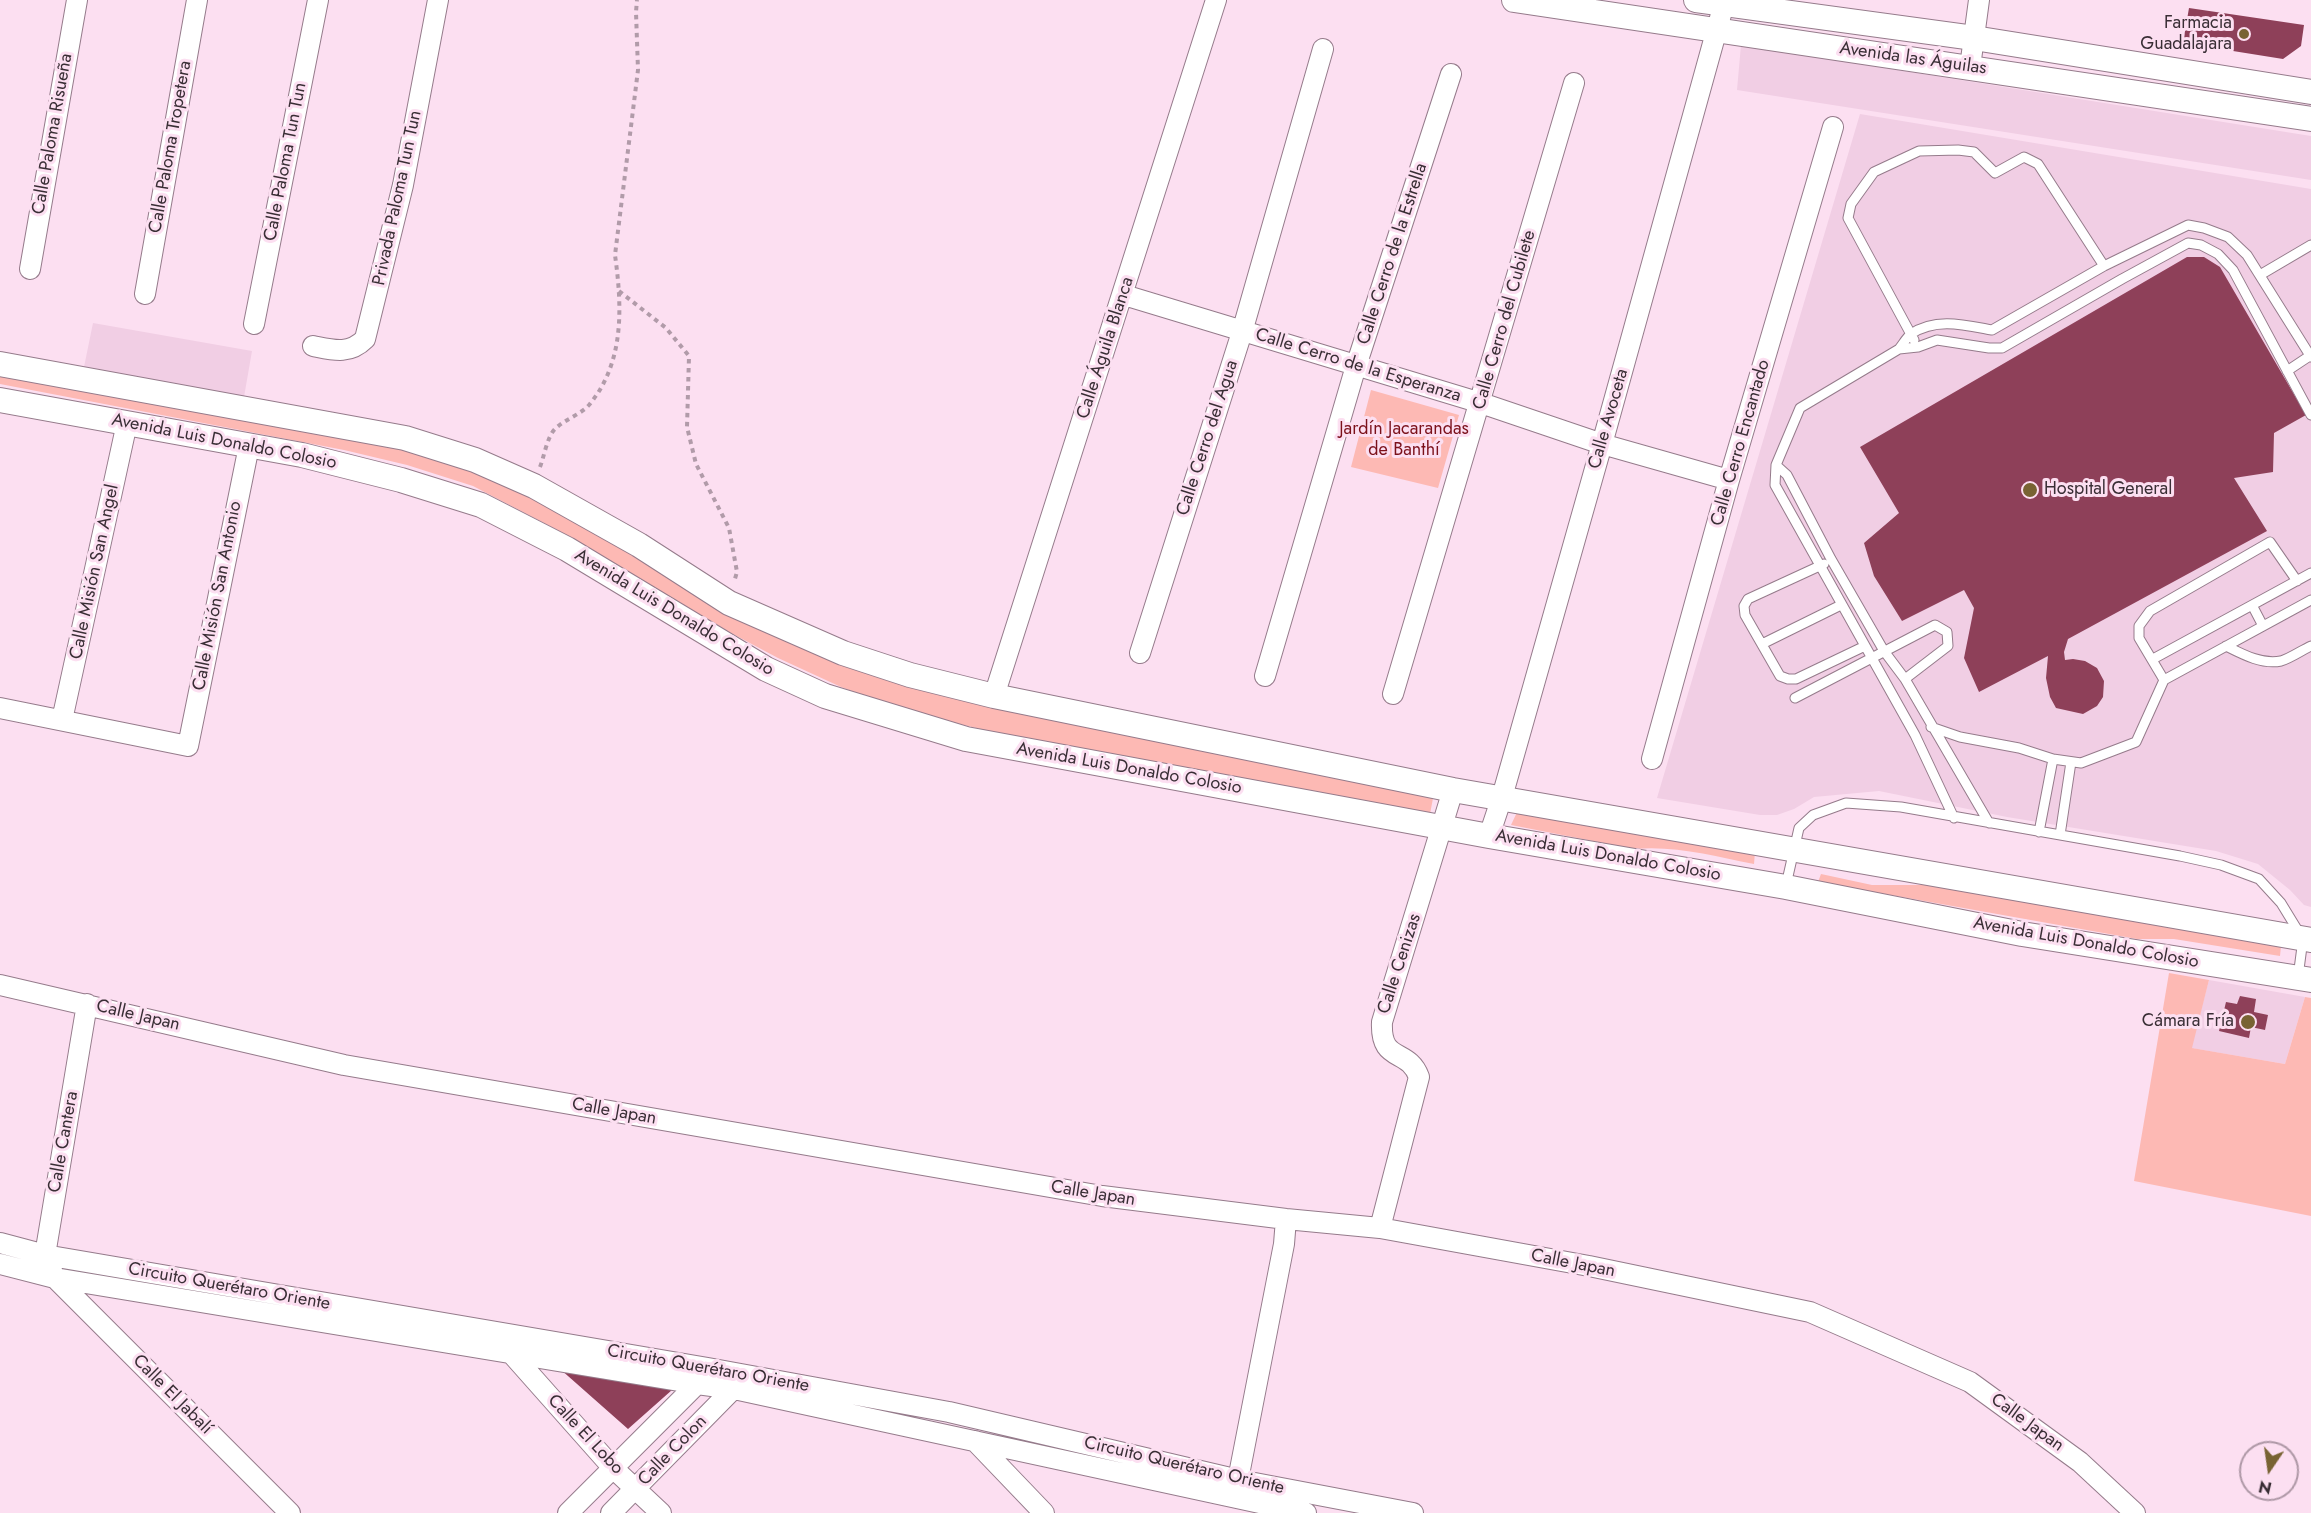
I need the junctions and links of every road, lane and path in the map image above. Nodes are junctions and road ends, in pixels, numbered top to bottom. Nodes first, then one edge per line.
1 (77, 0) edge
2 (197, 0) edge
3 (318, 0) edge
4 (438, 0) edge
5 (637, 0) edge
6 (1216, 0) edge
7 (1514, 0) edge
8 (1696, 0) edge
9 (1979, 0) edge
10 (1724, 2) edge
11 (1581, 6) edge
12 (1717, 30) junction
13 (1974, 38) junction
14 (1323, 49) dead end
15 (1970, 67) junction
16 (1451, 74) dead end
17 (1574, 83) dead end
18 (2311, 92) edge
19 (2311, 119) edge
20 (1833, 127) dead end
21 (2311, 245) edge
22 (2104, 266) junction
23 (30, 269) dead end
24 (2260, 275) junction
25 (619, 291) junction
26 (145, 294) dead end
27 (1124, 295) junction
28 (254, 324) dead end
29 (1242, 332) junction
30 (1911, 334) junction
31 (313, 346) dead end
32 (1918, 347) junction
33 (1899, 349) junction
34 (2311, 356) edge
35 (0, 364) edge
36 (1356, 366) junction
37 (2287, 371) junction
38 (1481, 403) junction
39 (1, 404) edge
40 (2311, 415) edge
41 (127, 423) junction
42 (1602, 444) junction
43 (249, 446) junction
44 (1776, 465) junction
45 (1729, 480) junction
46 (534, 486) junction
47 (1831, 560) junction
48 (1819, 566) junction
49 (2311, 573) edge
50 (2297, 581) junction
51 (2311, 600) edge
52 (729, 603) junction
53 (1841, 605) junction
54 (2252, 605) junction
55 (2263, 626) junction
56 (1762, 644) junction
57 (1864, 646) junction
58 (2226, 646) junction
59 (2311, 646) edge
60 (1884, 651) junction
61 (1140, 653) dead end
62 (1871, 657) junction
63 (2153, 659) junction
64 (1264, 676) dead end
65 (1905, 679) junction
66 (2164, 680) junction
67 (1393, 694) dead end
68 (994, 696) junction
69 (1795, 698) dead end
70 (0, 708) edge
71 (62, 720) junction
72 (1931, 727) junction
73 (1653, 759) dead end
74 (2053, 759) junction
75 (2071, 762) junction
76 (1453, 790) junction
77 (1502, 797) junction
78 (1954, 818) junction
79 (1989, 823) junction
80 (1443, 826) junction
81 (2039, 832) junction
82 (2060, 835) junction
83 (1489, 836) junction
84 (1794, 850) junction
85 (1786, 887) junction
86 (2307, 939) edge
87 (2304, 979) edge
88 (0, 985) edge
89 (87, 1004) junction
90 (1286, 1219) junction
91 (1380, 1228) junction
92 (0, 1243) edge
93 (45, 1255) junction
94 (0, 1264) edge
95 (55, 1278) junction
96 (511, 1353) junction
97 (703, 1376) junction
98 (739, 1382) junction
99 (949, 1412) junction
100 (975, 1441) junction
101 (613, 1468) junction
102 (637, 1488) junction
103 (1236, 1489) junction
104 (290, 1513) edge
105 (568, 1513) edge
106 (611, 1513) edge
107 (661, 1513) edge
108 (1044, 1513) edge
109 (1306, 1513) edge
110 (1413, 1513) edge
111 (2135, 1513) edge

1 - 23 street, Calle Paloma Risueña
2 - 26 street, Calle Paloma Tropetera
3 - 28 street, Calle Paloma Tun Tun
4 - 31 street, Privada Paloma Tun Tun
5 - 25 path
6 - 27 street, Calle Águila Blanca
7 - 11 street, Avenida las Águilas
8 - 10 street, Avenida las Águilas
9 - 13 street
10 - 12 street, Calle Avoceta
10 - 13 street, Avenida las Águilas
11 - 12 street, Avenida las Águilas
12 - 15 street, Avenida las Águilas
12 - 42 street, Calle Avoceta
13 - 15 street
13 - 18 street, Avenida las Águilas
14 - 29 street, Calle Cerro del Agua
15 - 19 street, Avenida las Águilas
16 - 36 street, Calle Cerro de la Estrella
17 - 38 street, Calle Cerro del Cubilete
20 - 45 street, Calle Cerro Encantado
21 - 24 lane
22 - 24 lane
22 - 30 lane
22 - 30 lane
24 - 34 lane
25 - 46 path
25 - 52 path
27 - 29 street, Calle Cerro de la Esperanza
27 - 68 street, Calle Águila Blanca
29 - 36 street, Calle Cerro de la Esperanza
29 - 61 street, Calle Cerro del Agua
30 - 32 lane
30 - 33 lane
32 - 33 lane
32 - 37 lane
33 - 44 lane
34 - 37 lane
35 - 46 street, Avenida Luis Donaldo Colosio
36 - 38 street, Calle Cerro de la Esperanza
36 - 64 street, Calle Cerro de la Estrella
37 - 40 lane
38 - 42 street, Calle Cerro de la Esperanza
38 - 67 street, Calle Cerro del Cubilete
39 - 41 street, Avenida Luis Donaldo Colosio
41 - 43 street, Avenida Luis Donaldo Colosio
41 - 71 street, Calle Misión San Angel
42 - 45 street, Calle Cerro de la Esperanza
42 - 77 street, Calle Avoceta
43 - 71 street, Calle Misión San Antonio
43 - 80 street, Avenida Luis Donaldo Colosio
44 - 47 lane
44 - 48 lane
45 - 73 street, Calle Cerro Encantado
46 - 52 street, Avenida Luis Donaldo Colosio
47 - 48 lane
47 - 60 lane
48 - 53 lane
48 - 56 lane
49 - 50 lane
50 - 54 lane
50 - 63 lane
51 - 55 lane
52 - 68 street, Avenida Luis Donaldo Colosio
53 - 56 lane
53 - 57 lane
54 - 55 lane
54 - 63 lane
55 - 58 lane
56 - 57 lane
57 - 62 lane
58 - 59 lane
58 - 66 lane
60 - 62 lane
60 - 65 lane
60 - 65 lane
62 - 69 lane
62 - 78 lane
63 - 66 lane
65 - 72 lane
66 - 75 lane
68 - 76 street, Avenida Luis Donaldo Colosio
70 - 71 street
72 - 74 lane
72 - 79 lane
74 - 75 lane
74 - 81 lane
75 - 82 lane
76 - 77 street, Avenida Luis Donaldo Colosio
76 - 80 street, Calle Cenizas
77 - 83 street, Calle Avoceta
77 - 84 street, Avenida Luis Donaldo Colosio
78 - 79 lane
78 - 84 lane
79 - 81 lane
80 - 83 street, Avenida Luis Donaldo Colosio
80 - 91 street, Calle Cenizas
81 - 82 lane
82 - 86 lane
83 - 85 street, Avenida Luis Donaldo Colosio
84 - 85 lane
84 - 86 street, Avenida Luis Donaldo Colosio
85 - 87 street, Avenida Luis Donaldo Colosio
86 - 87 lane
88 - 89 street, Calle Japan
89 - 90 street, Calle Japan
89 - 93 street, Calle Cantera
90 - 91 street, Calle Japan
90 - 103 street
91 - 111 street, Calle Japan
92 - 93 street, Circuito Querétaro Oriente
93 - 95 street
93 - 97 street, Circuito Querétaro Oriente
94 - 95 street, Circuito Querétaro Oriente
95 - 96 street, Circuito Querétaro Oriente
95 - 104 street, Calle El Jabalí
96 - 97 street, Circuito Querétaro Oriente
96 - 101 street, Calle El Lobo
97 - 98 street, Circuito Querétaro Oriente
97 - 101 street, Calle Colon
98 - 99 street, Circuito Querétaro Oriente
98 - 100 street, Circuito Querétaro Oriente
98 - 102 street, Calle Colon
99 - 100 street
99 - 103 street, Circuito Querétaro Oriente
100 - 103 street, Circuito Querétaro Oriente
100 - 108 street
101 - 102 street, Calle El Lobo
101 - 105 street, Calle Colon
102 - 106 street, Calle Colon
102 - 107 street, Calle El Lobo
103 - 109 street, Circuito Querétaro Oriente
103 - 110 street, Circuito Querétaro Oriente

